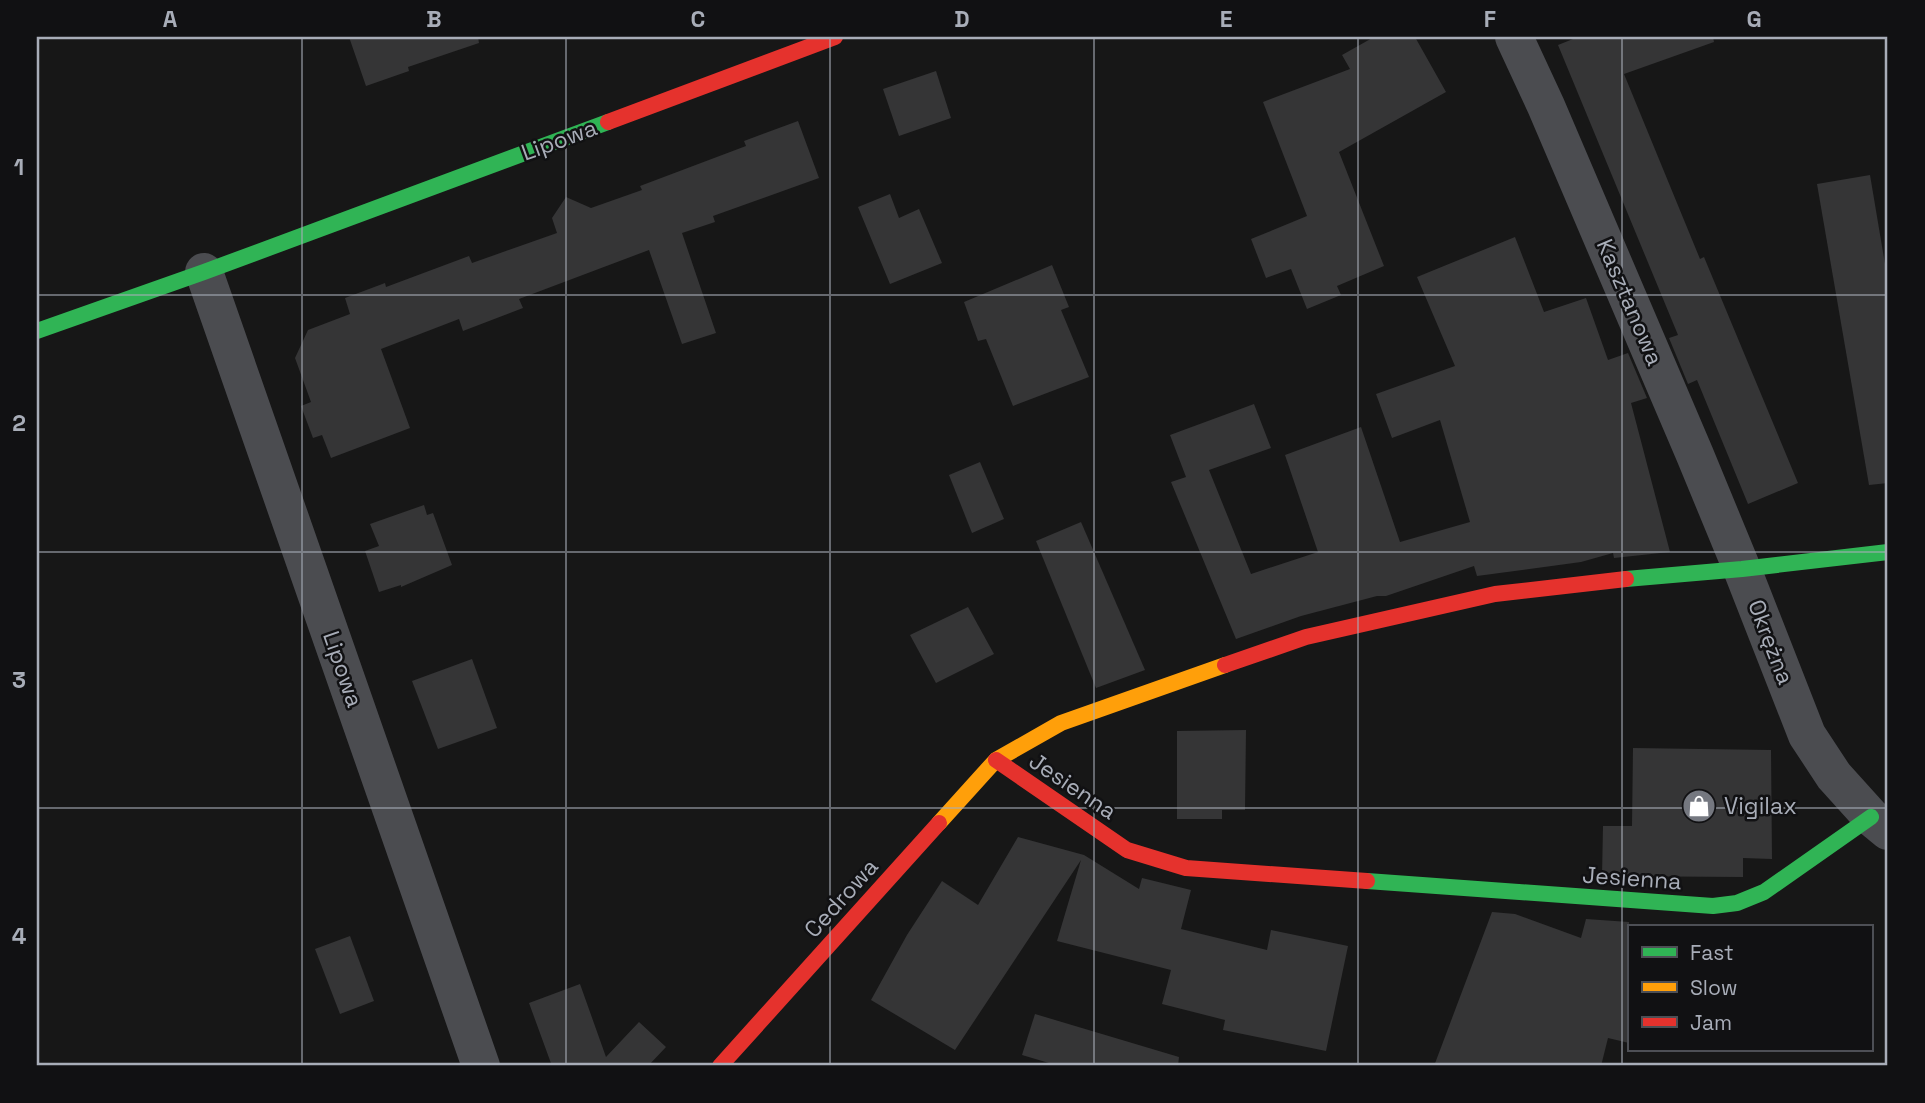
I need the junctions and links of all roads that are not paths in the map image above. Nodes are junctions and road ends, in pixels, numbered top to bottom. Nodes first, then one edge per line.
1 (835, 37) edge
2 (1514, 37) edge
3 (204, 272) junction
4 (37, 331) edge
5 (1888, 552) edge
6 (1742, 569) junction
7 (996, 761) junction
8 (1879, 824) edge
9 (481, 1066) edge
10 (720, 1066) edge

1 - 3 street, Lipowa
2 - 6 street, Kasztanowa
3 - 4 street, Lipowa
3 - 9 street, Lipowa
5 - 6 street, Okrężna
6 - 7 street, Jesienna
6 - 8 street, Okrężna
7 - 8 street, Jesienna
7 - 10 street, Cedrowa

